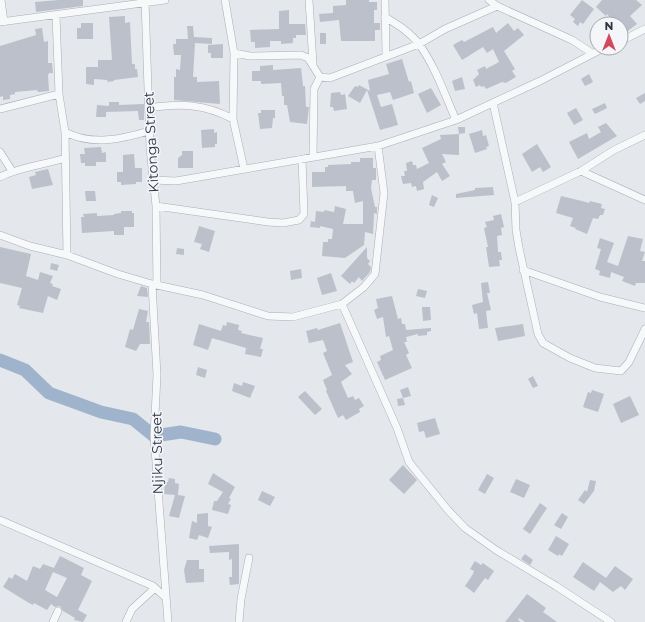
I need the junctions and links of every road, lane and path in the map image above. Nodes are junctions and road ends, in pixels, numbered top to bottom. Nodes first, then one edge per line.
1 (1, 0) edge
2 (165, 0) edge
3 (225, 0) edge
4 (309, 0) edge
5 (385, 0) edge
6 (489, 0) edge
7 (145, 1) edge
8 (497, 6) junction
9 (56, 15) junction
10 (385, 17) junction
11 (2, 22) edge
12 (645, 30) edge
13 (629, 37) edge
14 (418, 44) junction
15 (589, 51) edge
16 (234, 53) junction
17 (386, 55) junction
18 (589, 55) edge
19 (313, 66) junction
20 (320, 77) junction
21 (59, 94) junction
22 (493, 103) junction
23 (149, 108) junction
24 (0, 109) edge
25 (233, 119) junction
26 (456, 120) junction
27 (149, 131) junction
28 (65, 132) junction
29 (645, 136) edge
30 (378, 146) junction
31 (0, 152) edge
32 (313, 157) junction
33 (65, 158) junction
34 (302, 159) junction
35 (244, 169) junction
36 (12, 171) junction
37 (581, 171) junction
38 (0, 177) edge
39 (152, 180) junction
40 (645, 200) edge
41 (515, 202) junction
42 (156, 206) junction
43 (0, 235) edge
44 (68, 255) junction
45 (523, 270) junction
46 (155, 284) junction
47 (342, 304) junction
48 (645, 308) edge
49 (645, 329) edge
50 (0, 520) edge
51 (249, 558) dead end
52 (155, 588) junction
53 (165, 597) junction
54 (58, 611) dead end
55 (53, 622) edge
56 (126, 622) edge
57 (168, 622) edge
58 (239, 622) edge
59 (611, 622) edge

1 - 11 street
2 - 7 street
3 - 16 street
4 - 19 street
5 - 10 street
6 - 8 street
7 - 9 street
7 - 23 street, Kitonga Street
8 - 14 street
8 - 15 street
9 - 11 street
9 - 21 street
10 - 14 street
10 - 17 street
12 - 13 street
14 - 17 street
14 - 26 street
16 - 19 street
16 - 25 street
17 - 20 street
18 - 22 street
19 - 20 street
20 - 32 street
21 - 24 street
21 - 28 street
22 - 26 street
22 - 41 street
23 - 25 street
23 - 27 street, Kitonga Street
25 - 35 street
26 - 30 street
27 - 28 street
27 - 39 street, Kitonga Street
28 - 33 street
29 - 37 street
30 - 32 street
30 - 47 street
31 - 36 street
32 - 34 street
33 - 36 street
33 - 44 street
34 - 35 street
34 - 42 street
35 - 39 street
36 - 38 street
37 - 40 street
37 - 41 street
39 - 42 street, Kitonga Street
41 - 45 street
42 - 46 street, Kitonga Street
43 - 44 street
44 - 46 street
45 - 48 street
45 - 49 street
46 - 47 street
46 - 53 street, Njiku Street
47 - 59 street
50 - 52 street
51 - 58 street
52 - 53 street
52 - 56 street
53 - 57 street, Njiku Street
54 - 55 street

